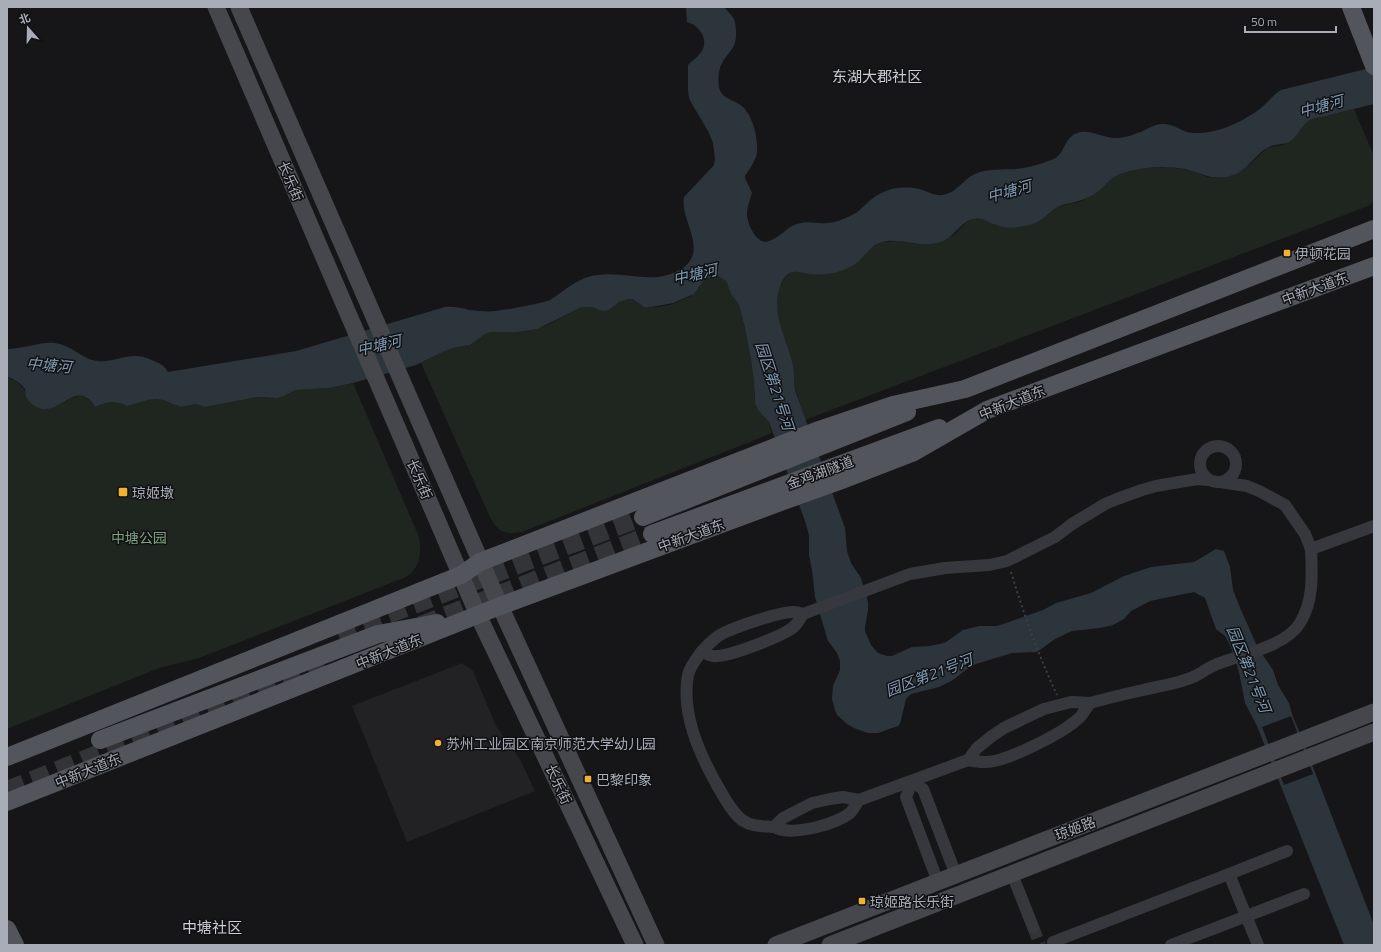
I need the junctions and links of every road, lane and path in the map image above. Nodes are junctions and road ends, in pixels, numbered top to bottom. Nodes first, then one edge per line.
1 (216, 7) edge
2 (238, 7) edge
3 (1351, 7) edge
4 (1374, 65) edge
5 (1374, 229) edge
6 (1374, 266) edge
7 (965, 389) junction
8 (987, 410) junction
9 (644, 517) tunnel mouth
10 (1374, 526) edge
11 (652, 534) tunnel mouth
12 (1311, 549) junction
13 (1007, 561) junction
14 (480, 562) junction
15 (462, 575) junction
16 (500, 606) junction
17 (808, 612) junction
18 (478, 615) junction
19 (702, 651) junction
20 (1090, 703) junction
21 (1062, 705) junction
22 (1374, 712) edge
23 (1374, 732) edge
24 (100, 740) dead end
25 (7, 757) edge
26 (968, 760) junction
27 (912, 782) junction
28 (859, 800) junction
29 (7, 802) edge
30 (774, 827) junction
31 (1287, 851) dead end
32 (1012, 874) junction
33 (1229, 874) junction
34 (956, 875) junction
35 (938, 882) junction
36 (1304, 894) dead end
37 (1246, 916) junction
38 (1033, 927) tunnel mouth
39 (7, 929) edge
40 (1053, 942) dead end
41 (14, 945) edge
42 (635, 945) edge
43 (656, 945) edge
44 (776, 945) edge
45 (830, 945) edge
46 (1171, 945) edge
47 (1258, 945) edge

1 - 15 main road, 长乐街
2 - 14 main road, 长乐街
3 - 4 main road
5 - 7 main road, 中新大道东
6 - 8 main road, 中新大道东
7 - 9 main road, 金鸡湖隧道
7 - 14 main road, 中新大道东
8 - 11 main road, 金鸡湖隧道
8 - 16 main road, 中新大道东
10 - 12 street
12 - 13 street
12 - 20 street
13 - 17 street
13 - 21 path
14 - 15 main road, 中新大道东
14 - 16 main road, 长乐街
15 - 18 main road, 长乐街
15 - 25 main road, 中新大道东
16 - 18 main road, 中新大道东
16 - 43 main road, 长乐街
17 - 19 street
17 - 19 street
18 - 24 main road
18 - 29 main road, 中新大道东
18 - 42 main road, 长乐街
19 - 30 street
20 - 21 street
20 - 26 street
21 - 26 street
22 - 34 main road, 琼姬路
23 - 32 main road, 琼姬路
26 - 27 street
27 - 28 street
27 - 34 street
27 - 35 street
28 - 30 street
28 - 30 street
31 - 33 street
32 - 38 street
32 - 45 main road, 琼姬路
33 - 37 street
33 - 40 street
34 - 35 main road, 琼姬路
35 - 44 main road, 琼姬路
36 - 37 street
37 - 46 street
37 - 47 street
39 - 41 main road

